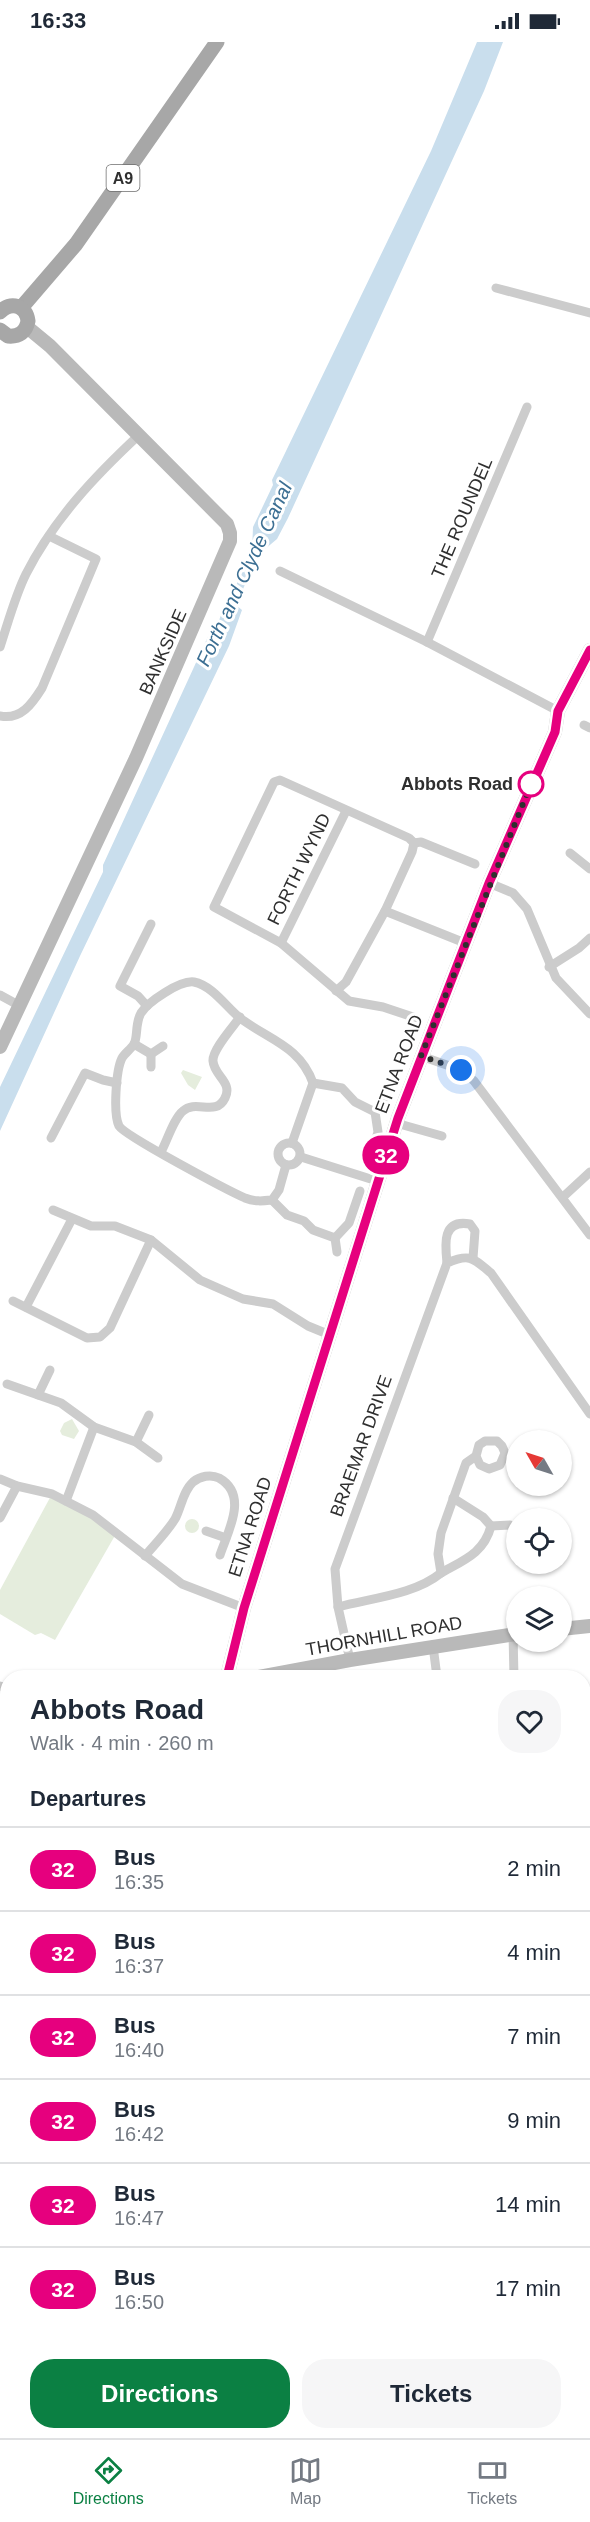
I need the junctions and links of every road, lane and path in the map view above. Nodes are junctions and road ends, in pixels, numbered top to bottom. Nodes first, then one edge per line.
1 (217, 42) edge
2 (496, 288) dead end
3 (21, 308) junction
4 (1, 310) edge
5 (590, 313) edge
6 (27, 327) junction
7 (1, 333) edge
8 (527, 407) dead end
9 (139, 435) junction
10 (50, 536) junction
11 (280, 571) dead end
12 (427, 642) junction
13 (0, 647) edge
14 (590, 650) edge
15 (558, 711) junction
16 (0, 717) edge
17 (346, 811) junction
18 (414, 843) junction
19 (570, 854) dead end
20 (475, 864) dead end
21 (590, 869) edge
22 (489, 883) junction
23 (385, 910) junction
24 (151, 924) dead end
25 (590, 938) edge
26 (281, 943) junction
27 (465, 943) junction
28 (549, 967) junction
29 (336, 991) junction
30 (0, 995) edge
31 (20, 1006) junction
32 (147, 1006) junction
33 (590, 1014) edge
34 (240, 1017) junction
35 (416, 1017) dead end
36 (134, 1044) junction
37 (163, 1046) dead end
38 (0, 1047) edge
39 (151, 1054) junction
40 (421, 1056) junction
41 (151, 1067) dead end
42 (117, 1083) junction
43 (313, 1083) junction
44 (387, 1101) dead end
45 (375, 1112) junction
46 (396, 1123) junction
47 (442, 1136) dead end
48 (51, 1138) dead end
49 (292, 1143) junction
50 (161, 1152) junction
51 (301, 1158) junction
52 (368, 1164) dead end
53 (286, 1165) junction
54 (590, 1172) edge
55 (377, 1181) junction
56 (360, 1191) dead end
57 (563, 1197) junction
58 (272, 1200) junction
59 (53, 1210) dead end
60 (72, 1219) junction
61 (590, 1235) edge
62 (335, 1238) junction
63 (151, 1240) junction
64 (337, 1252) dead end
65 (472, 1258) junction
66 (447, 1263) junction
67 (13, 1301) dead end
68 (26, 1307) junction
69 (330, 1335) junction
70 (50, 1370) dead end
71 (7, 1384) dead end
72 (38, 1395) junction
73 (590, 1414) edge
74 (149, 1415) dead end
75 (94, 1427) junction
76 (136, 1442) junction
77 (476, 1456) dead end
78 (158, 1458) dead end
79 (0, 1479) edge
80 (17, 1486) junction
81 (453, 1498) junction
82 (66, 1501) junction
83 (0, 1518) edge
84 (506, 1525) edge
85 (491, 1526) junction
86 (206, 1531) dead end
87 (226, 1538) junction
88 (220, 1555) dead end
89 (145, 1556) junction
90 (441, 1573) junction
91 (338, 1607) junction
92 (244, 1608) junction
93 (590, 1626) edge
94 (572, 1628) edge
95 (506, 1635) edge
96 (433, 1646) junction
97 (514, 1652) edge
98 (350, 1660) junction
99 (229, 1670) edge
100 (296, 1670) edge
101 (436, 1670) edge
102 (514, 1670) edge

1 - 3 main road, A9
2 - 5 street
3 - 4 main road
3 - 6 main road
6 - 7 main road
6 - 9 street, BANKSIDE
8 - 12 street, THE ROUNDEL
9 - 10 street
9 - 31 street, BANKSIDE
10 - 13 street
10 - 16 street
11 - 12 street
12 - 15 street
14 - 15 street, ETNA ROAD
15 - 22 street, ETNA ROAD
17 - 18 street, FORTH WYND
17 - 26 street, FORTH WYND
17 - 26 street, FORTH WYND
18 - 20 street, FORTH WYND
18 - 23 street
19 - 21 street
22 - 27 street, ETNA ROAD
22 - 28 street
23 - 27 street
23 - 29 street
24 - 32 street
25 - 28 street
26 - 29 street
27 - 40 street, ETNA ROAD
28 - 33 street
29 - 35 street
30 - 31 street
31 - 38 street, BANKSIDE
32 - 34 street
32 - 36 street
34 - 43 street
34 - 50 street
36 - 39 street
36 - 42 street
37 - 39 street
39 - 41 street
40 - 46 street, ETNA ROAD
40 - 57 street
42 - 48 street
42 - 50 street
43 - 45 street
43 - 49 street
44 - 45 street
45 - 52 street
46 - 47 street
46 - 55 street, ETNA ROAD
49 - 51 street
49 - 53 street
50 - 58 street
51 - 53 street
51 - 55 street
53 - 58 street
54 - 57 street
55 - 69 street, ETNA ROAD
56 - 62 street
57 - 61 street
58 - 62 street
59 - 60 street
60 - 63 street
60 - 68 street
62 - 64 street
63 - 68 street
63 - 69 street
65 - 66 street
65 - 66 street, BRAEMAR DRIVE
65 - 73 street
66 - 91 street, BRAEMAR DRIVE
67 - 68 street
69 - 92 street, ETNA ROAD
70 - 72 street
71 - 72 street
72 - 75 street
74 - 76 street
75 - 76 street
75 - 82 street
76 - 78 street
77 - 81 street
79 - 80 street
80 - 82 street
80 - 83 street
81 - 85 street
81 - 90 street
82 - 89 street
84 - 85 street
85 - 90 street
86 - 87 street
87 - 88 street
87 - 89 street
89 - 92 street
90 - 91 street
91 - 98 street, BRAEMAR DRIVE
92 - 99 street, ETNA ROAD
93 - 94 street
95 - 96 street, THORNHILL ROAD
96 - 98 street, THORNHILL ROAD
96 - 101 street
97 - 102 street
98 - 100 street, THORNHILL ROAD

